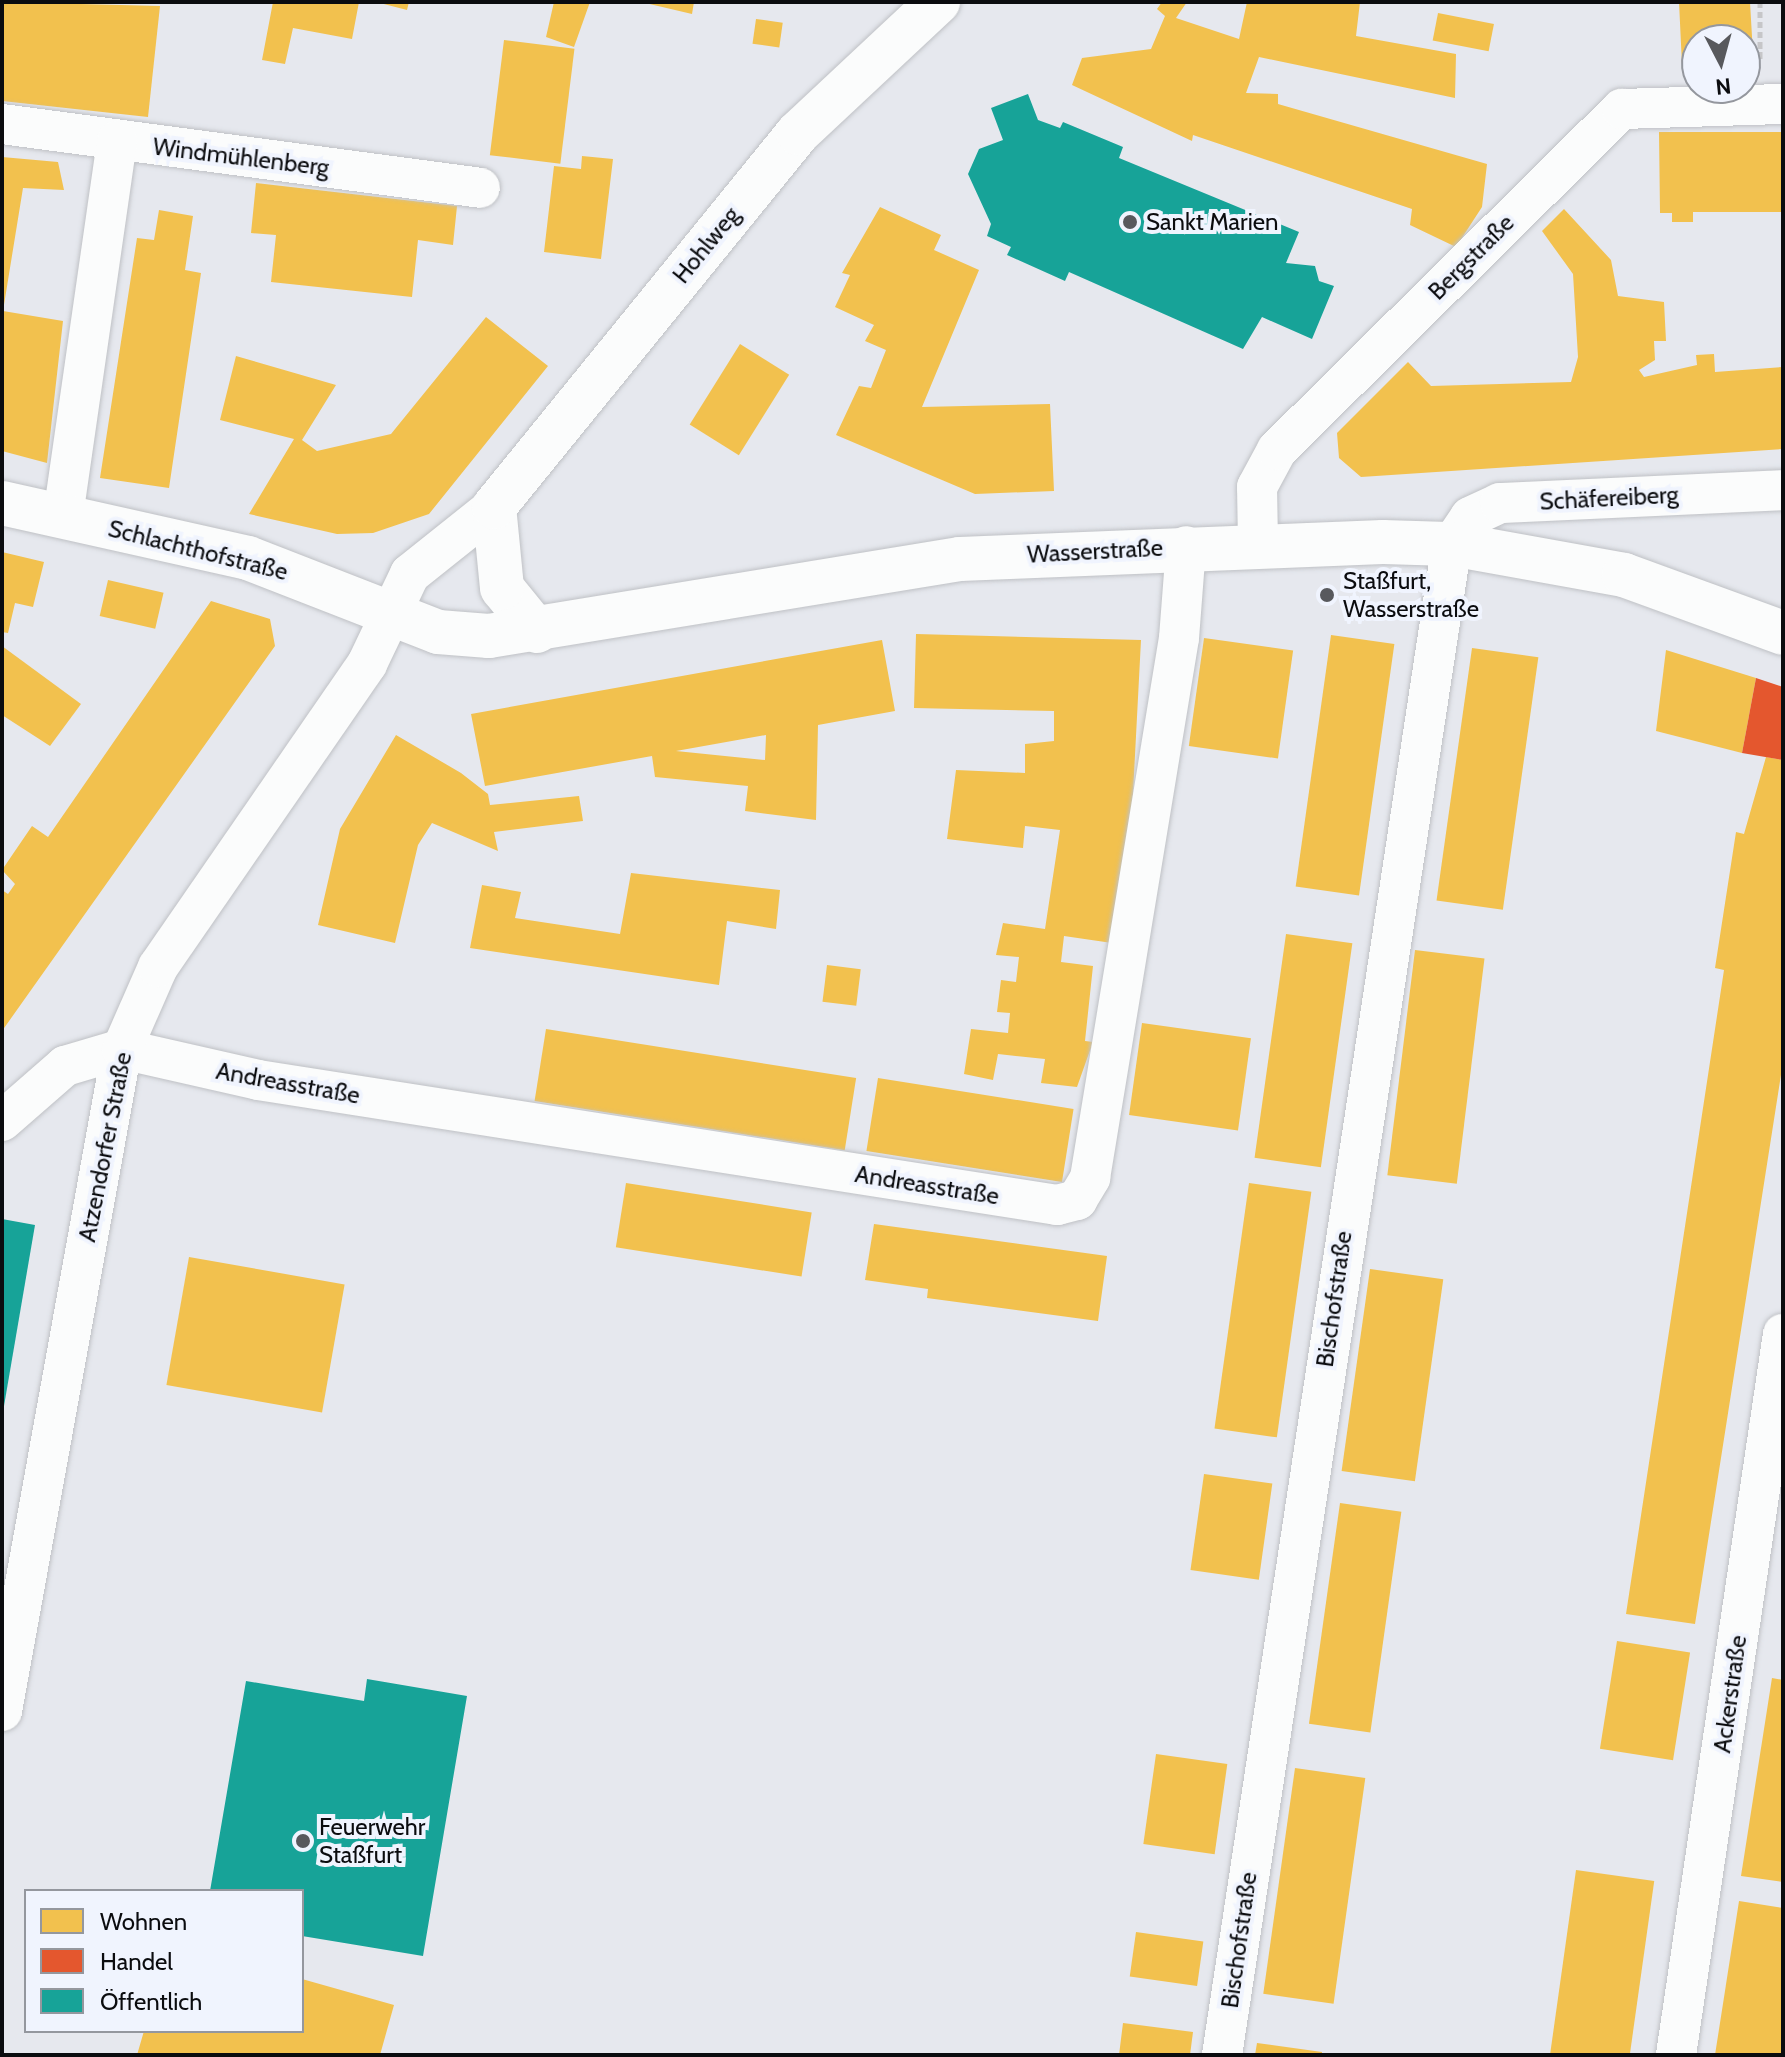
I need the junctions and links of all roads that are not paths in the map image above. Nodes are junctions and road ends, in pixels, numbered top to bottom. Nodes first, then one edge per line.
1 (938, 2) edge
2 (1772, 104) edge
3 (2, 124) edge
4 (117, 141) junction
5 (480, 188) dead end
6 (1783, 490) edge
7 (2, 503) edge
8 (494, 507) junction
9 (63, 516) junction
10 (1258, 543) junction
11 (1452, 544) junction
12 (1186, 546) junction
13 (390, 611) junction
14 (537, 631) junction
15 (1783, 633) edge
16 (122, 1049) junction
17 (2, 1121) edge
18 (1783, 1334) edge
19 (2, 1711) edge
20 (1222, 2055) edge
21 (1676, 2055) edge

1 - 8 main road, Hohlweg
2 - 10 street, Bergstraße
3 - 4 street, Windmühlenberg
4 - 5 street, Windmühlenberg
4 - 9 street
6 - 11 street, Schäfereiberg
7 - 9 main road, Schlachthofstraße
8 - 13 street, Atzendorfer Straße
8 - 14 main road
9 - 13 main road, Schlachthofstraße
10 - 11 main road, Wasserstraße
10 - 12 main road, Wasserstraße
11 - 15 main road, Wasserstraße
11 - 20 street, Bischofstraße
12 - 14 main road, Wasserstraße
12 - 16 street, Andreasstraße
13 - 14 main road, Schlachthofstraße
13 - 16 street, Atzendorfer Straße
16 - 17 street
16 - 19 street, Atzendorfer Straße
18 - 21 street, Ackerstraße

